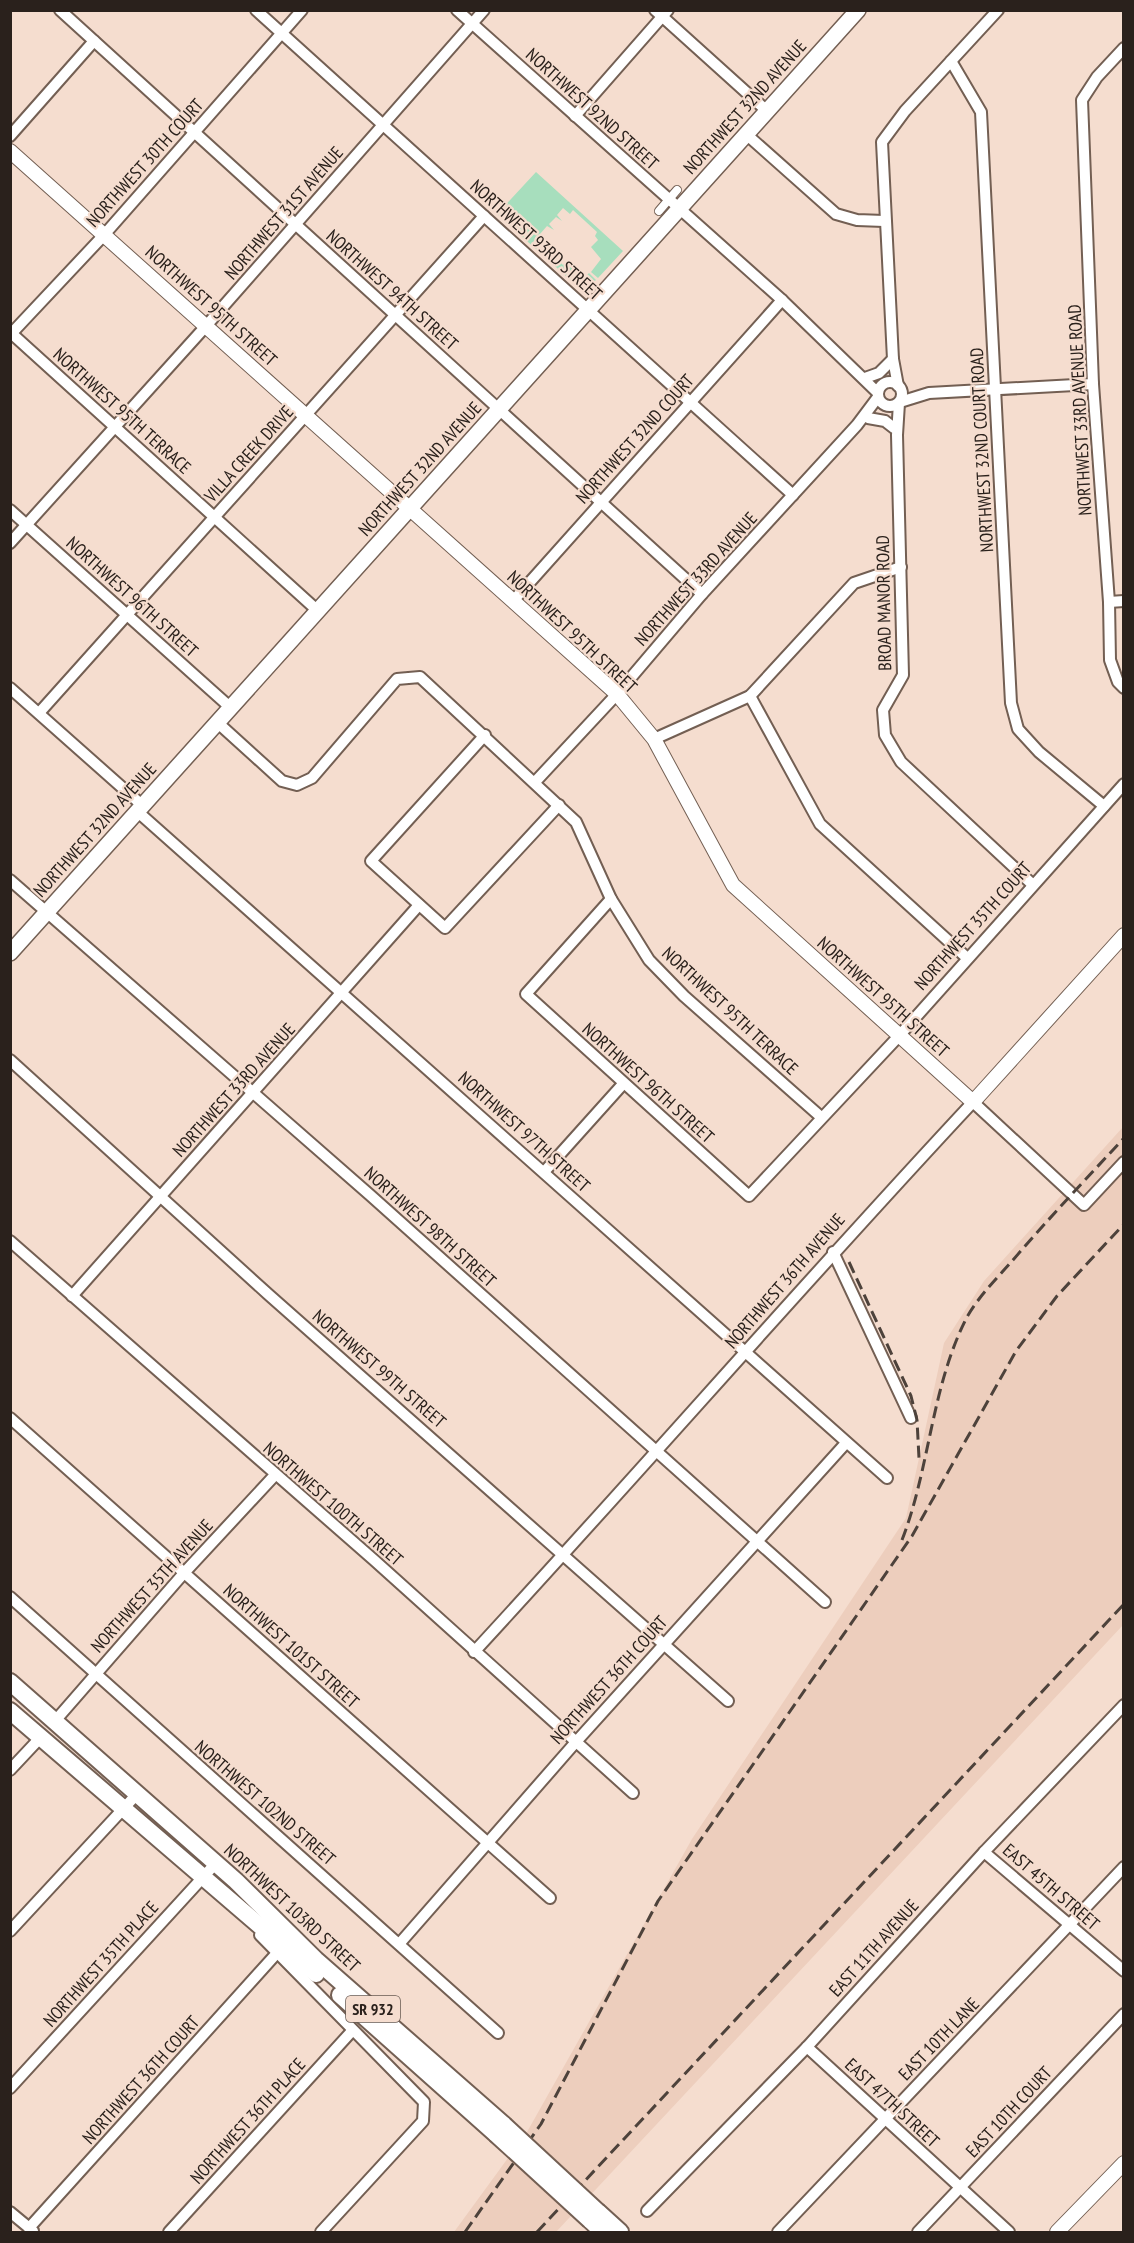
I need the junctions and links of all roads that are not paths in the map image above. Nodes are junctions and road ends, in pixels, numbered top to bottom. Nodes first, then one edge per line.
1 (60, 10) edge
2 (256, 10) edge
3 (303, 10) edge
4 (457, 10) edge
5 (484, 10) edge
6 (998, 10) edge
7 (858, 11) edge
8 (662, 12) edge
9 (472, 24) junction
10 (282, 33) junction
11 (94, 41) junction
12 (1124, 48) edge
13 (951, 61) junction
14 (767, 111) junction
15 (575, 116) junction
16 (384, 125) junction
17 (194, 132) junction
18 (746, 134) junction
19 (10, 136) edge
20 (10, 151) edge
21 (677, 190) dead end
22 (674, 204) junction
23 (659, 211) dead end
24 (484, 216) junction
25 (884, 221) junction
26 (295, 224) junction
27 (104, 235) junction
28 (782, 300) junction
29 (589, 309) junction
30 (396, 316) junction
31 (206, 326) junction
32 (11, 334) edge
33 (893, 359) junction
34 (865, 378) junction
35 (1093, 384) junction
36 (899, 386) junction
37 (995, 387) junction
38 (929, 393) junction
39 (883, 395) junction
40 (691, 400) junction
41 (900, 402) junction
42 (499, 409) junction
43 (305, 415) junction
44 (868, 418) junction
45 (858, 425) junction
46 (116, 428) junction
47 (895, 432) junction
48 (793, 495) junction
49 (601, 502) junction
50 (410, 509) junction
51 (10, 510) edge
52 (215, 518) junction
53 (27, 525) junction
54 (10, 543) edge
55 (901, 567) junction
56 (702, 594) junction
57 (513, 601) junction
58 (1124, 601) edge
59 (1109, 602) junction
60 (318, 611) junction
61 (127, 615) junction
62 (10, 688) edge
63 (1124, 688) edge
64 (617, 694) junction
65 (750, 696) junction
66 (231, 708) junction
67 (39, 713) junction
68 (218, 723) junction
69 (485, 735) junction
70 (654, 739) junction
71 (535, 782) junction
72 (1124, 784) edge
73 (559, 805) junction
74 (1104, 806) junction
75 (140, 809) junction
76 (10, 880) edge
77 (1032, 884) junction
78 (611, 899) junction
79 (419, 905) junction
80 (47, 913) junction
81 (1124, 935) edge
82 (10, 953) edge
83 (966, 957) junction
84 (343, 993) junction
85 (898, 1037) junction
86 (10, 1060) edge
87 (623, 1084) junction
88 (253, 1094) junction
89 (973, 1102) junction
90 (821, 1118) junction
91 (1124, 1162) edge
92 (544, 1172) junction
93 (162, 1196) junction
94 (749, 1196) joint
95 (10, 1241) edge
96 (833, 1252) junction
97 (72, 1296) junction
98 (745, 1353) junction
99 (10, 1418) edge
100 (911, 1418) dead end
101 (846, 1443) junction
102 (655, 1451) junction
103 (275, 1475) junction
104 (887, 1478) dead end
105 (756, 1541) junction
106 (564, 1555) junction
107 (184, 1573) junction
108 (10, 1597) edge
109 (825, 1602) dead end
110 (665, 1644) junction
111 (474, 1652) junction
112 (96, 1674) junction
113 (10, 1682) edge
114 (728, 1701) dead end
115 (10, 1703) edge
116 (1124, 1705) edge
117 (10, 1711) edge
118 (55, 1721) junction
119 (41, 1737) junction
120 (575, 1743) junction
121 (97, 1758) junction
122 (10, 1770) edge
123 (633, 1793) dead end
124 (137, 1794) junction
125 (123, 1809) junction
126 (486, 1844) junction
127 (984, 1852) junction
128 (216, 1863) junction
129 (1124, 1867) edge
130 (201, 1878) junction
131 (550, 1898) dead end
132 (240, 1911) junction
133 (1071, 1925) junction
134 (10, 1931) edge
135 (400, 1943) junction
136 (277, 1953) junction
137 (1124, 1971) edge
138 (1124, 2014) edge
139 (352, 2031) junction
140 (498, 2033) dead end
141 (807, 2047) junction
142 (10, 2088) edge
143 (884, 2119) junction
144 (500, 2129) junction
145 (1124, 2163) edge
146 (960, 2188) junction
147 (647, 2211) dead end
148 (10, 2212) edge
149 (594, 2216) junction
150 (32, 2230) edge
151 (169, 2232) edge
152 (321, 2232) edge
153 (603, 2232) edge
154 (620, 2232) edge
155 (778, 2232) edge
156 (918, 2232) edge
157 (1009, 2232) edge
158 (1057, 2232) edge

1 - 11 street, NORTHWEST 94TH STREET
2 - 10 street, NORTHWEST 93RD STREET
3 - 10 street, NORTHWEST 30TH COURT
4 - 9 street, NORTHWEST 92ND STREET
5 - 9 street, NORTHWEST 31ST AVENUE
6 - 13 street
7 - 14 main road, NORTHWEST 32ND AVENUE
8 - 14 street
8 - 15 street
9 - 15 street, NORTHWEST 92ND STREET
9 - 16 street, NORTHWEST 31ST AVENUE
10 - 16 street, NORTHWEST 93RD STREET
10 - 17 street, NORTHWEST 30TH COURT
11 - 17 street, NORTHWEST 94TH STREET
11 - 19 street
12 - 35 street, NORTHWEST 33RD AVENUE ROAD
13 - 25 street
13 - 37 street, NORTHWEST 32ND COURT ROAD
14 - 18 main road, NORTHWEST 32ND AVENUE
15 - 22 street, NORTHWEST 92ND STREET
16 - 24 street, NORTHWEST 93RD STREET
16 - 26 street, NORTHWEST 31ST AVENUE
17 - 26 street, NORTHWEST 94TH STREET
17 - 27 street, NORTHWEST 30TH COURT
18 - 22 main road, NORTHWEST 32ND AVENUE
18 - 25 street
20 - 27 street, NORTHWEST 95TH STREET
21 - 22 street
22 - 23 street
22 - 28 street, NORTHWEST 92ND STREET
22 - 29 main road, NORTHWEST 32ND AVENUE
24 - 29 street, NORTHWEST 93RD STREET
24 - 30 street, VILLA CREEK DRIVE
25 - 33 street
26 - 30 street, NORTHWEST 94TH STREET
26 - 31 street, NORTHWEST 31ST AVENUE
27 - 31 street, NORTHWEST 95TH STREET
27 - 32 street, NORTHWEST 30TH COURT
28 - 34 street, NORTHWEST 92ND STREET
28 - 40 street, NORTHWEST 32ND COURT
29 - 40 street, NORTHWEST 93RD STREET
29 - 42 main road, NORTHWEST 32ND AVENUE
30 - 42 street, NORTHWEST 94TH STREET
30 - 43 street, VILLA CREEK DRIVE
31 - 43 street, NORTHWEST 95TH STREET
31 - 46 street, NORTHWEST 31ST AVENUE
32 - 46 street, NORTHWEST 95TH TERRACE
33 - 34 street
33 - 36 street
33 - 39 street
34 - 39 street, NORTHWEST 92ND STREET
35 - 37 street
35 - 59 street, NORTHWEST 33RD AVENUE ROAD
36 - 38 street, NORTHWEST 92ND STREET
36 - 39 street, NORTHWEST 92ND STREET
36 - 41 street, BROAD MANOR ROAD
37 - 38 street
37 - 74 street, NORTHWEST 32ND COURT ROAD
38 - 41 street
39 - 41 street
39 - 44 street, NORTHWEST 33RD AVENUE
39 - 45 street, NORTHWEST 33RD AVENUE
39 - 47 street, BROAD MANOR ROAD
40 - 48 street, NORTHWEST 93RD STREET
40 - 49 street, NORTHWEST 32ND COURT
41 - 47 street, BROAD MANOR ROAD
42 - 49 street, NORTHWEST 94TH STREET
42 - 50 main road, NORTHWEST 32ND AVENUE
43 - 50 street, NORTHWEST 95TH STREET
43 - 52 street, VILLA CREEK DRIVE
44 - 45 street, NORTHWEST 33RD AVENUE
44 - 47 street
45 - 48 street, NORTHWEST 33RD AVENUE
46 - 52 street, NORTHWEST 95TH TERRACE
46 - 53 street, NORTHWEST 31ST AVENUE
47 - 55 street, BROAD MANOR ROAD
48 - 56 street, NORTHWEST 33RD AVENUE
49 - 56 street, NORTHWEST 94TH STREET
49 - 57 street, NORTHWEST 32ND COURT
50 - 57 street, NORTHWEST 95TH STREET
50 - 60 main road, NORTHWEST 32ND AVENUE
51 - 53 street, NORTHWEST 96TH STREET
52 - 60 street, NORTHWEST 95TH TERRACE
52 - 61 street, VILLA CREEK DRIVE
53 - 54 street, NORTHWEST 31ST AVENUE
53 - 61 street, NORTHWEST 96TH STREET
55 - 65 street
55 - 77 street, BROAD MANOR ROAD
56 - 64 street, NORTHWEST 33RD AVENUE
57 - 64 street, NORTHWEST 95TH STREET
58 - 59 street
59 - 63 street, NORTHWEST 33RD AVENUE ROAD
60 - 66 main road, NORTHWEST 32ND AVENUE
61 - 66 street, NORTHWEST 96TH STREET
61 - 67 street, VILLA CREEK DRIVE
62 - 67 street, NORTHWEST 97TH STREET
64 - 70 street, NORTHWEST 95TH STREET
64 - 71 street, NORTHWEST 33RD AVENUE
65 - 70 street
65 - 83 street
66 - 68 main road, NORTHWEST 32ND AVENUE
67 - 75 street, NORTHWEST 97TH STREET
68 - 69 street, NORTHWEST 95TH TERRACE
68 - 75 main road, NORTHWEST 32ND AVENUE
69 - 71 street, NORTHWEST 95TH TERRACE
69 - 79 street
70 - 85 street, NORTHWEST 95TH STREET
71 - 73 street, NORTHWEST 95TH TERRACE
72 - 74 street, NORTHWEST 35TH COURT
73 - 78 street, NORTHWEST 95TH TERRACE
73 - 79 street
74 - 77 street, NORTHWEST 35TH COURT
75 - 80 main road, NORTHWEST 32ND AVENUE
75 - 84 street, NORTHWEST 97TH STREET
76 - 80 street, NORTHWEST 98TH STREET
77 - 83 street, NORTHWEST 35TH COURT
78 - 87 street, NORTHWEST 96TH STREET
78 - 90 street, NORTHWEST 95TH TERRACE
79 - 84 street, NORTHWEST 33RD AVENUE
80 - 82 main road, NORTHWEST 32ND AVENUE
80 - 88 street, NORTHWEST 98TH STREET
81 - 89 street, NORTHWEST 36TH AVENUE
83 - 85 street, NORTHWEST 35TH COURT
84 - 88 street, NORTHWEST 33RD AVENUE
84 - 92 street, NORTHWEST 97TH STREET
85 - 89 street, NORTHWEST 95TH STREET
85 - 90 street, NORTHWEST 35TH COURT
86 - 93 street, NORTHWEST 99TH STREET
87 - 92 street
87 - 94 street, NORTHWEST 96TH STREET
88 - 93 street, NORTHWEST 33RD AVENUE
88 - 102 street, NORTHWEST 98TH STREET
89 - 91 street, NORTHWEST 95TH STREET
89 - 96 street, NORTHWEST 36TH AVENUE
90 - 94 street, NORTHWEST 35TH COURT
92 - 98 street, NORTHWEST 97TH STREET
93 - 97 street, NORTHWEST 33RD AVENUE
93 - 106 street, NORTHWEST 99TH STREET
95 - 97 street, NORTHWEST 100TH STREET
96 - 98 street, NORTHWEST 36TH AVENUE
96 - 100 street
97 - 103 street, NORTHWEST 100TH STREET
98 - 101 street, NORTHWEST 97TH STREET
98 - 102 street, NORTHWEST 36TH AVENUE
99 - 107 street, NORTHWEST 101ST STREET
101 - 104 street, NORTHWEST 97TH STREET
101 - 105 street, NORTHWEST 36TH COURT
102 - 105 street, NORTHWEST 98TH STREET
102 - 106 street, NORTHWEST 36TH AVENUE
103 - 107 street, NORTHWEST 35TH AVENUE
103 - 111 street, NORTHWEST 100TH STREET
105 - 109 street, NORTHWEST 98TH STREET
105 - 110 street, NORTHWEST 36TH COURT
106 - 110 street, NORTHWEST 99TH STREET
106 - 111 street, NORTHWEST 36TH AVENUE
107 - 112 street, NORTHWEST 35TH AVENUE
107 - 126 street, NORTHWEST 101ST STREET
108 - 112 street, NORTHWEST 102ND STREET
110 - 114 street, NORTHWEST 99TH STREET
110 - 120 street, NORTHWEST 36TH COURT
111 - 120 street, NORTHWEST 100TH STREET
112 - 118 street, NORTHWEST 35TH AVENUE
112 - 135 street, NORTHWEST 102ND STREET
113 - 118 main road, NORTHWEST 103RD STREET / SR 932
115 - 118 main road
116 - 127 street, EAST 11TH AVENUE
117 - 119 main road, NORTHWEST 103RD STREET / SR 932
118 - 121 main road, NORTHWEST 103RD STREET / SR 932
119 - 121 main road
119 - 122 street
119 - 125 main road, NORTHWEST 103RD STREET / SR 932
120 - 123 street, NORTHWEST 100TH STREET
120 - 126 street, NORTHWEST 36TH COURT
121 - 124 main road, NORTHWEST 103RD STREET / SR 932
124 - 125 street
124 - 128 main road, NORTHWEST 103RD STREET / SR 932
125 - 130 main road, NORTHWEST 103RD STREET / SR 932
125 - 134 street
126 - 131 street, NORTHWEST 101ST STREET
126 - 135 street, NORTHWEST 36TH COURT
127 - 133 street, EAST 45TH STREET
127 - 141 street, EAST 11TH AVENUE
128 - 130 street, NORTHWEST 35TH PLACE
128 - 144 main road, NORTHWEST 103RD STREET / SR 932
129 - 133 street, EAST 10TH LANE
130 - 132 main road, NORTHWEST 103RD STREET / SR 932
130 - 142 street, NORTHWEST 35TH PLACE
132 - 136 street, NORTHWEST 103RD STREET
132 - 144 main road, NORTHWEST 103RD STREET / SR 932
133 - 137 street, EAST 45TH STREET
133 - 143 street, EAST 10TH LANE
135 - 140 street, NORTHWEST 102ND STREET
136 - 139 street, NORTHWEST 103RD STREET
136 - 150 street, NORTHWEST 36TH COURT
138 - 146 street, EAST 10TH COURT
139 - 151 street, NORTHWEST 36TH PLACE
139 - 152 street, NORTHWEST 103RD STREET
141 - 143 street, EAST 47TH STREET
141 - 147 street, EAST 11TH AVENUE
143 - 146 street, EAST 47TH STREET
143 - 155 street, EAST 10TH LANE
144 - 149 main road, NORTHWEST 103RD STREET / SR 932, bridge
145 - 158 street
146 - 156 street, EAST 10TH COURT
146 - 157 street, EAST 47TH STREET
148 - 150 street
149 - 153 main road, SR 932
149 - 154 main road, SR 932

